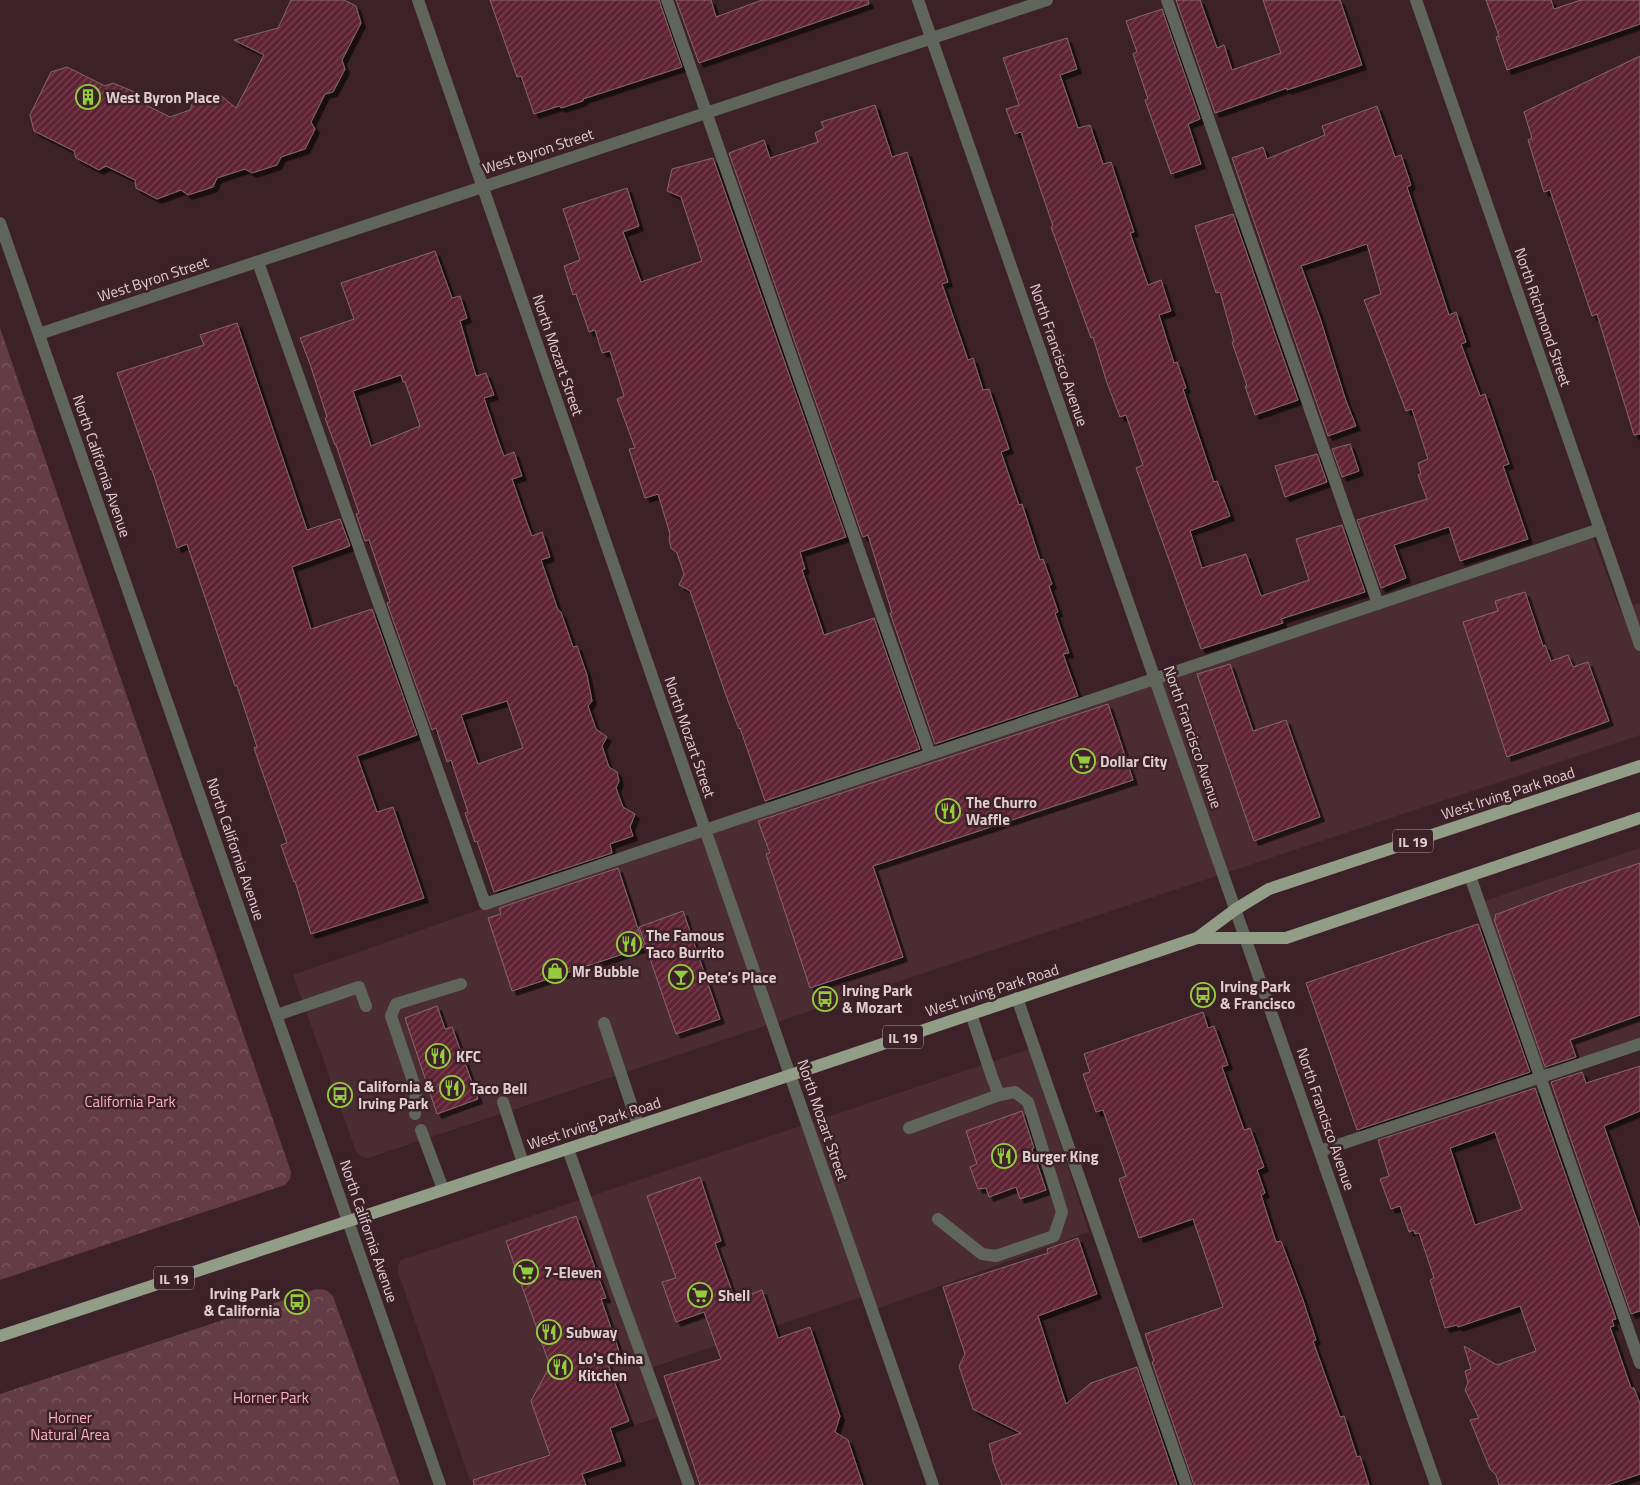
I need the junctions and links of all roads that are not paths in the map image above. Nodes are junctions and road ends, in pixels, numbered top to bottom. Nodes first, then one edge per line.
1 (418, 0) edge
2 (667, 0) edge
3 (918, 0) edge
4 (1046, 0) edge
5 (1167, 0) edge
6 (1416, 0) edge
7 (931, 38) junction
8 (706, 113) junction
9 (483, 187) junction
10 (0, 224) edge
11 (258, 262) junction
12 (39, 334) junction
13 (1600, 529) junction
14 (1378, 604) junction
15 (1640, 645) edge
16 (1156, 679) junction
17 (930, 754) junction
18 (1640, 766) edge
19 (1640, 818) edge
20 (705, 830) junction
21 (1470, 876) junction
22 (1236, 909) junction
23 (1197, 938) junction
24 (1246, 938) junction
25 (461, 984) dead end
26 (1017, 998) junction
27 (366, 1006) dead end
28 (971, 1014) junction
29 (277, 1015) junction
30 (604, 1023) dead end
31 (1640, 1044) edge
32 (790, 1075) junction
33 (1540, 1077) junction
34 (1000, 1095) junction
35 (503, 1102) dead end
36 (415, 1114) dead end
37 (638, 1125) junction
38 (909, 1128) dead end
39 (421, 1130) dead end
40 (568, 1149) junction
41 (1320, 1151) junction
42 (523, 1163) junction
43 (443, 1189) junction
44 (938, 1218) dead end
45 (348, 1221) junction
46 (0, 1336) edge
47 (1640, 1363) edge
48 (440, 1485) edge
49 (689, 1485) edge
50 (933, 1485) edge
51 (1186, 1485) edge
52 (1436, 1485) edge

1 - 9 street, North Mozart Street
2 - 8 street
3 - 7 street, North Francisco Avenue
4 - 7 street, West Byron Street
5 - 14 street
6 - 13 street, North Richmond Street
7 - 8 street, West Byron Street
7 - 16 street, North Francisco Avenue
8 - 9 street, West Byron Street
8 - 17 street
9 - 11 street, West Byron Street
9 - 20 street, North Mozart Street
10 - 12 street, North California Avenue
11 - 12 street, West Byron Street
11 - 20 street
12 - 29 street, North California Avenue
13 - 14 street
13 - 15 street, North Richmond Street
14 - 16 street
16 - 17 street
16 - 22 street, North Francisco Avenue
17 - 20 street
18 - 22 main road, West Irving Park Road / IL 19
19 - 21 main road, West Irving Park Road / IL 19
20 - 32 street, North Mozart Street
21 - 24 main road, West Irving Park Road / IL 19
21 - 33 street
22 - 23 main road, West Irving Park Road / IL 19
22 - 24 street, North Francisco Avenue
23 - 24 main road, West Irving Park Road / IL 19
23 - 26 main road, West Irving Park Road / IL 19
24 - 41 street, North Francisco Avenue
25 - 36 street
26 - 28 main road, West Irving Park Road / IL 19
26 - 51 street
27 - 29 street
28 - 32 main road, West Irving Park Road / IL 19
28 - 34 street
29 - 45 street, North California Avenue
30 - 37 street
31 - 33 street
32 - 37 main road, West Irving Park Road / IL 19
32 - 50 street, North Mozart Street
33 - 41 street
33 - 47 street
34 - 38 street
34 - 44 street
35 - 42 street
37 - 40 main road, West Irving Park Road / IL 19
39 - 43 street
40 - 42 main road, West Irving Park Road / IL 19
40 - 49 street
41 - 52 street, North Francisco Avenue
42 - 43 main road, West Irving Park Road / IL 19
43 - 45 main road, West Irving Park Road / IL 19
45 - 46 main road, West Irving Park Road / IL 19
45 - 48 street, North California Avenue

